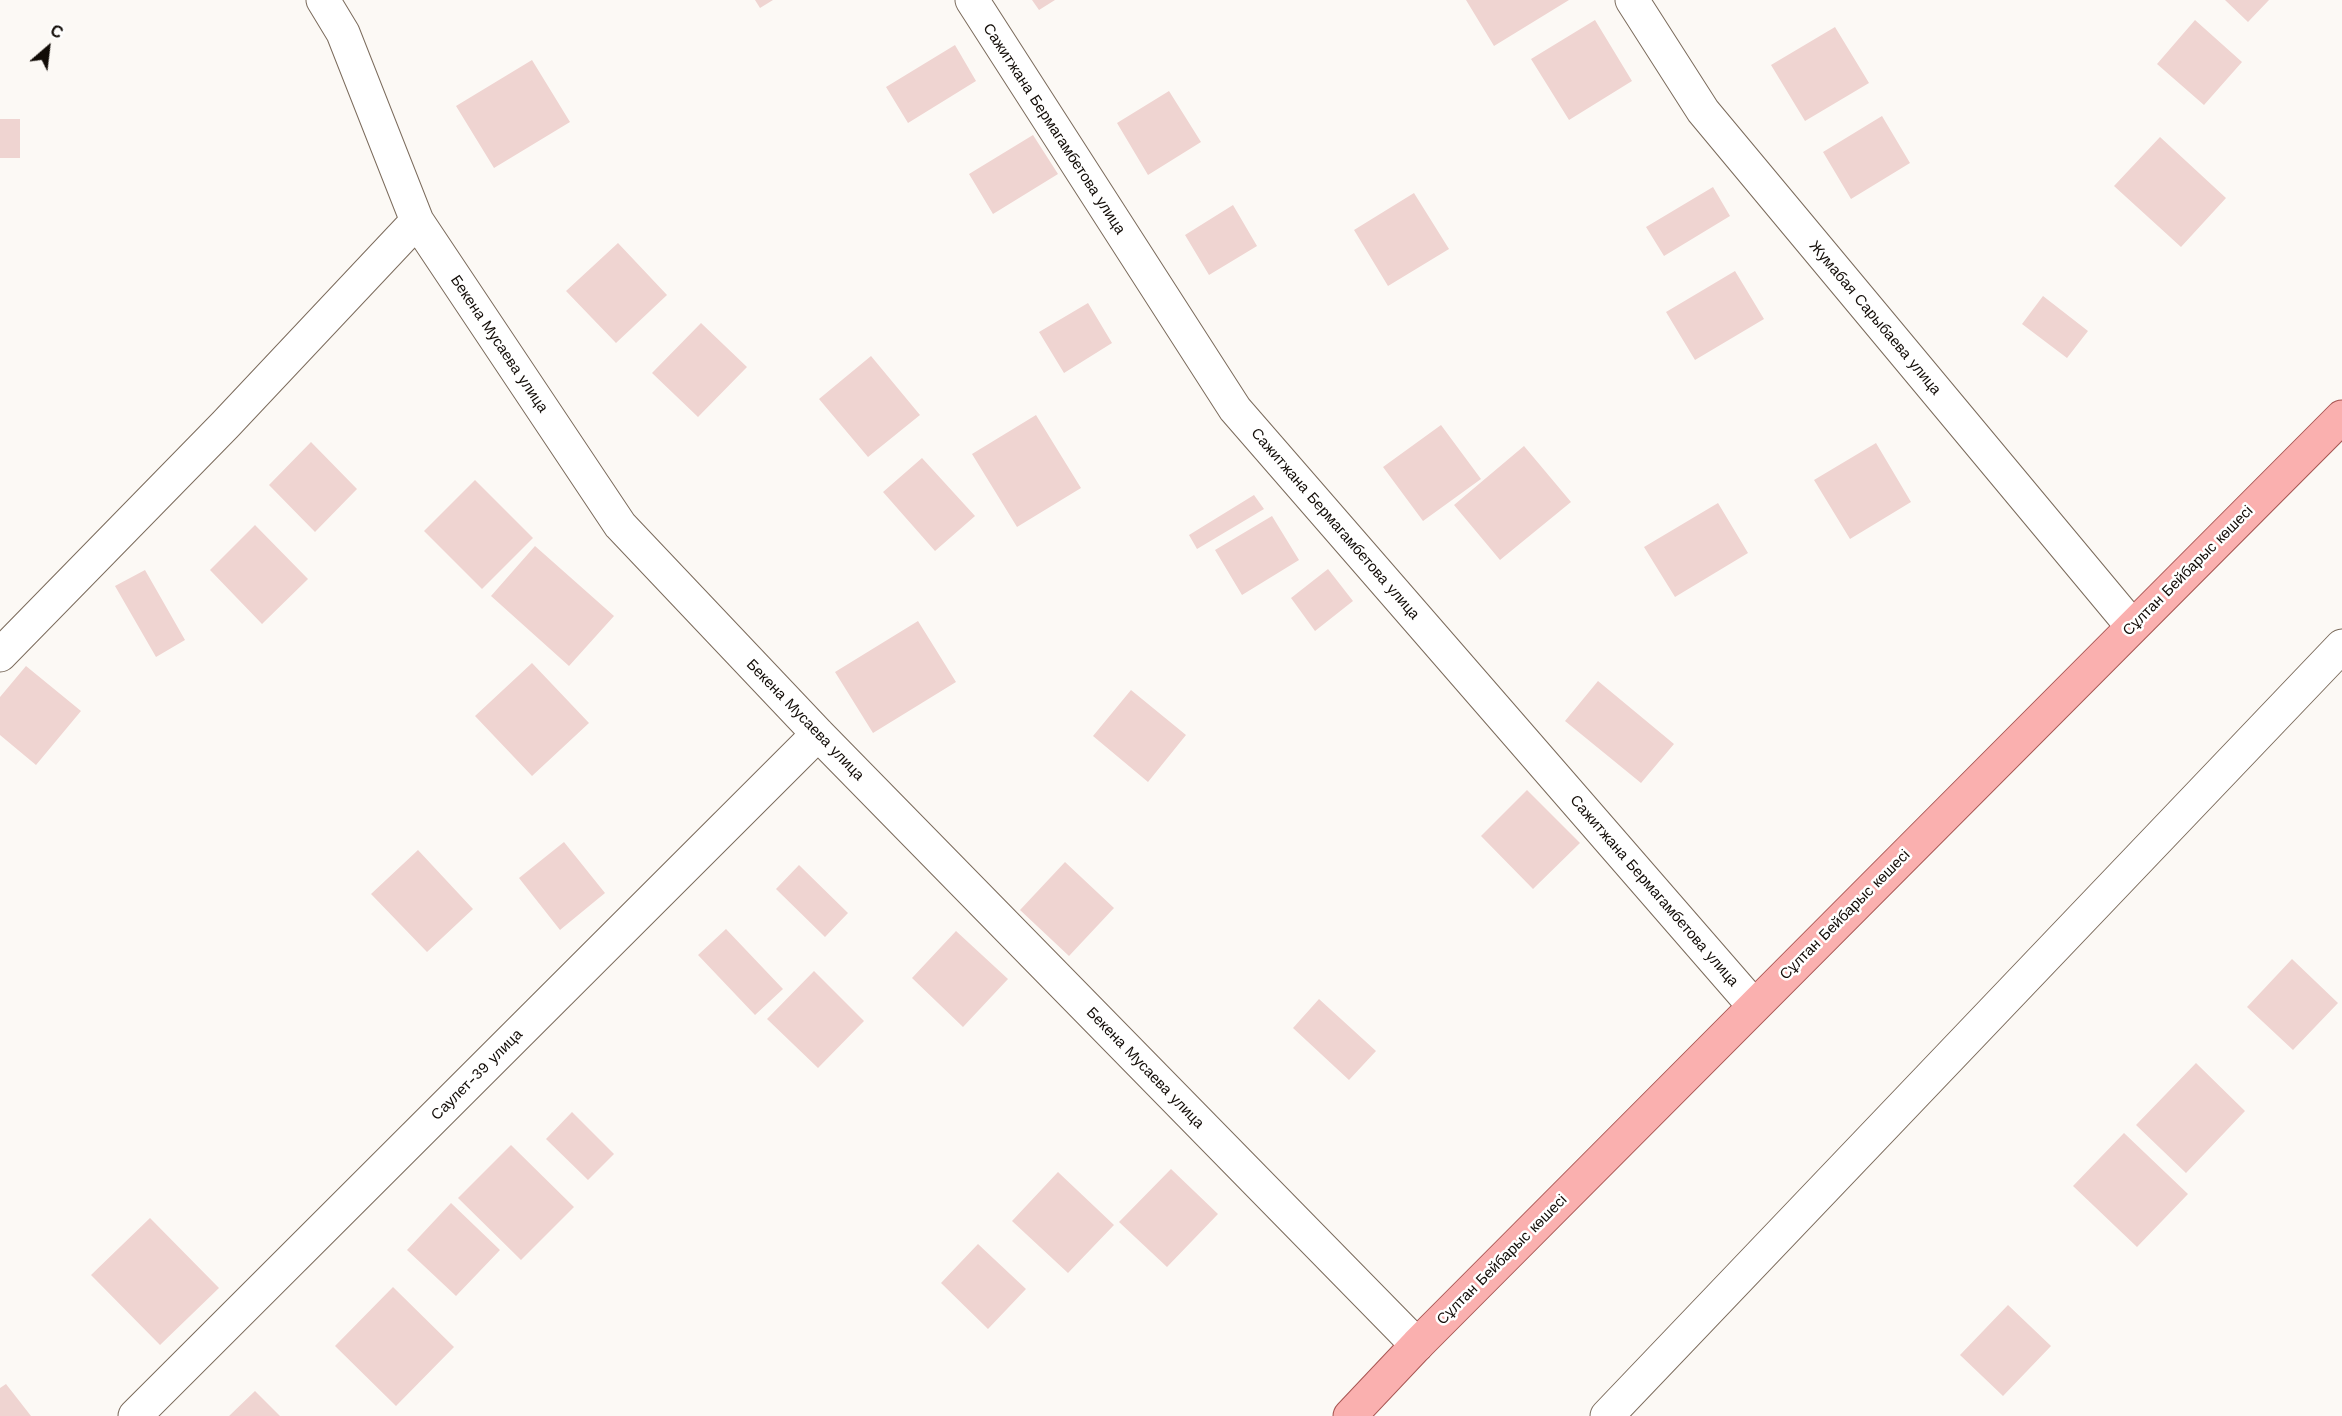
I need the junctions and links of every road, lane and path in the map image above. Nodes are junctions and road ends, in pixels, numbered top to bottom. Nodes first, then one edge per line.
1 (323, 0) edge
2 (972, 0) edge
3 (1632, 0) edge
4 (417, 221) junction
5 (2342, 417) edge
6 (2132, 626) junction
7 (2342, 646) edge
8 (0, 655) edge
9 (818, 735) junction
10 (1755, 1006) junction
11 (1417, 1345) junction
12 (135, 1416) edge
13 (1350, 1416) edge
14 (1607, 1416) edge

1 - 4 street, Бекена Мусаева улица
2 - 10 street, Сажитжана Бермагамбетова улица
3 - 6 street, Жумабая Сарыбаева улица
4 - 8 street
4 - 9 street, Бекена Мусаева улица
5 - 6 main road, Сұлтан Бейбарыс көшесі
6 - 10 main road, Сұлтан Бейбарыс көшесі
7 - 14 street
9 - 11 street, Бекена Мусаева улица
9 - 12 street, Саулет-39 улица
10 - 11 main road, Сұлтан Бейбарыс көшесі
11 - 13 main road, Сұлтан Бейбарыс көшесі

